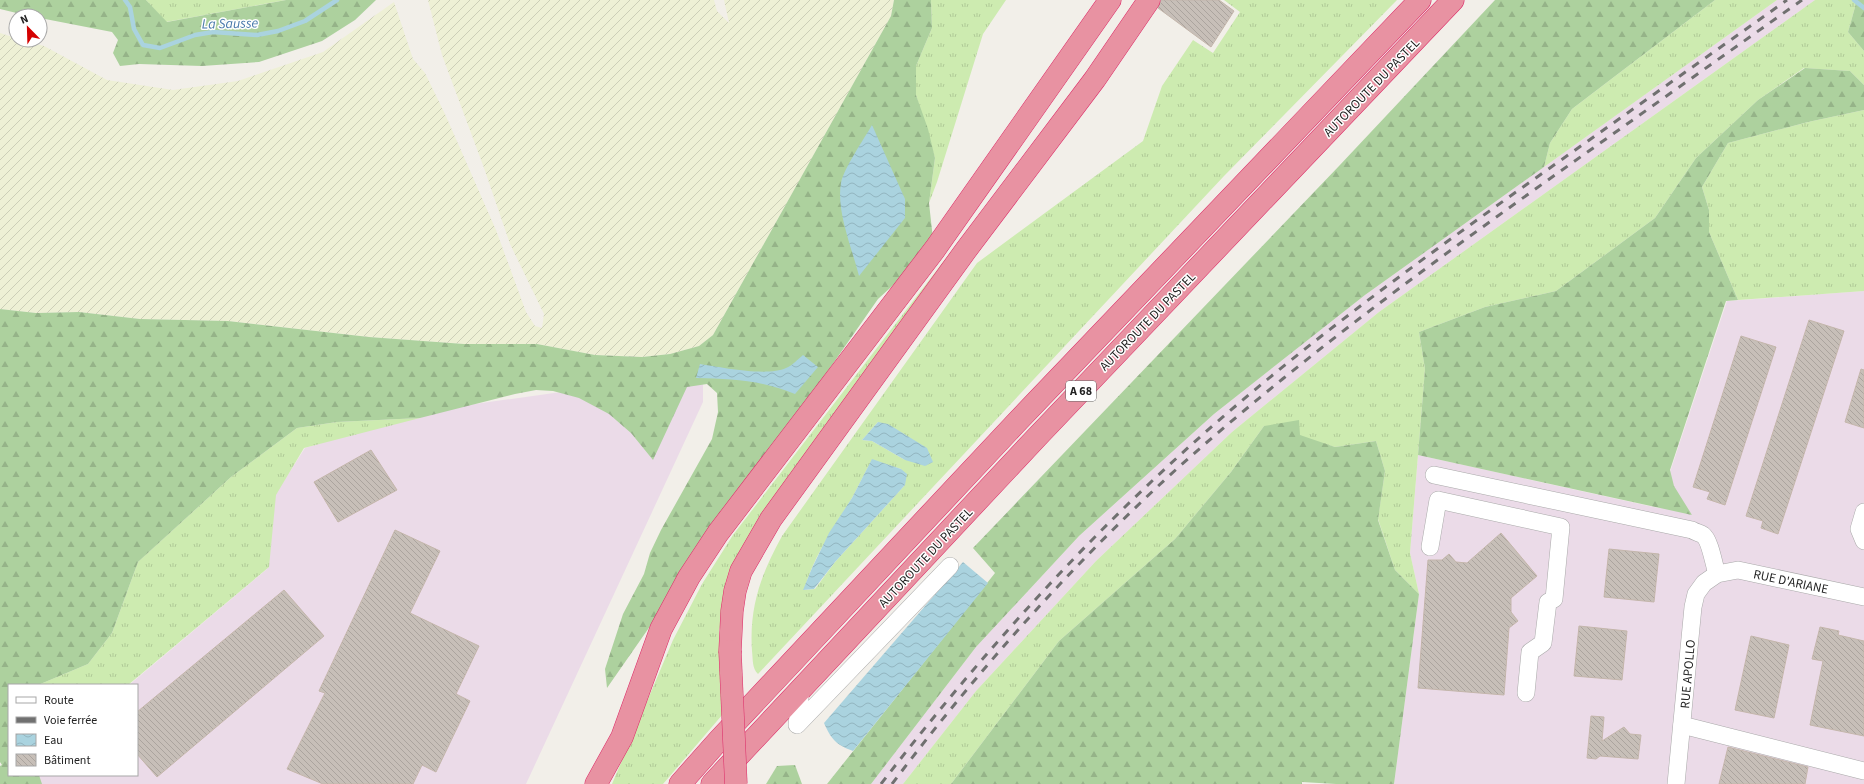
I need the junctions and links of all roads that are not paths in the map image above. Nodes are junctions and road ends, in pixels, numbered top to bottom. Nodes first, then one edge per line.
1 (1110, 0) edge
2 (1149, 0) edge
3 (1420, 0) edge
4 (1453, 0) edge
5 (1434, 475) dead end
6 (1564, 503) junction
7 (1864, 512) edge
8 (1561, 527) junction
9 (1864, 541) edge
10 (1430, 547) dead end
11 (950, 566) dead end
12 (1717, 574) junction
13 (1864, 597) edge
14 (801, 689) junction
15 (1526, 693) dead end
16 (1682, 725) junction
17 (1864, 771) edge
18 (596, 784) edge
19 (680, 784) edge
20 (712, 784) edge
21 (736, 784) edge
22 (1676, 784) edge

1 - 18 highway
2 - 21 highway, bridge
3 - 19 highway, AUTOROUTE DU PASTEL / A 68
4 - 14 highway, AUTOROUTE DU PASTEL / A 68
5 - 6 street
6 - 8 street
6 - 12 street
7 - 9 street
8 - 10 street
8 - 15 street
11 - 14 street
12 - 13 street, RUE D'ARIANE
12 - 16 street, RUE APOLLO
14 - 20 highway, AUTOROUTE DU PASTEL / A 68
16 - 17 street
16 - 22 street, RUE APOLLO

